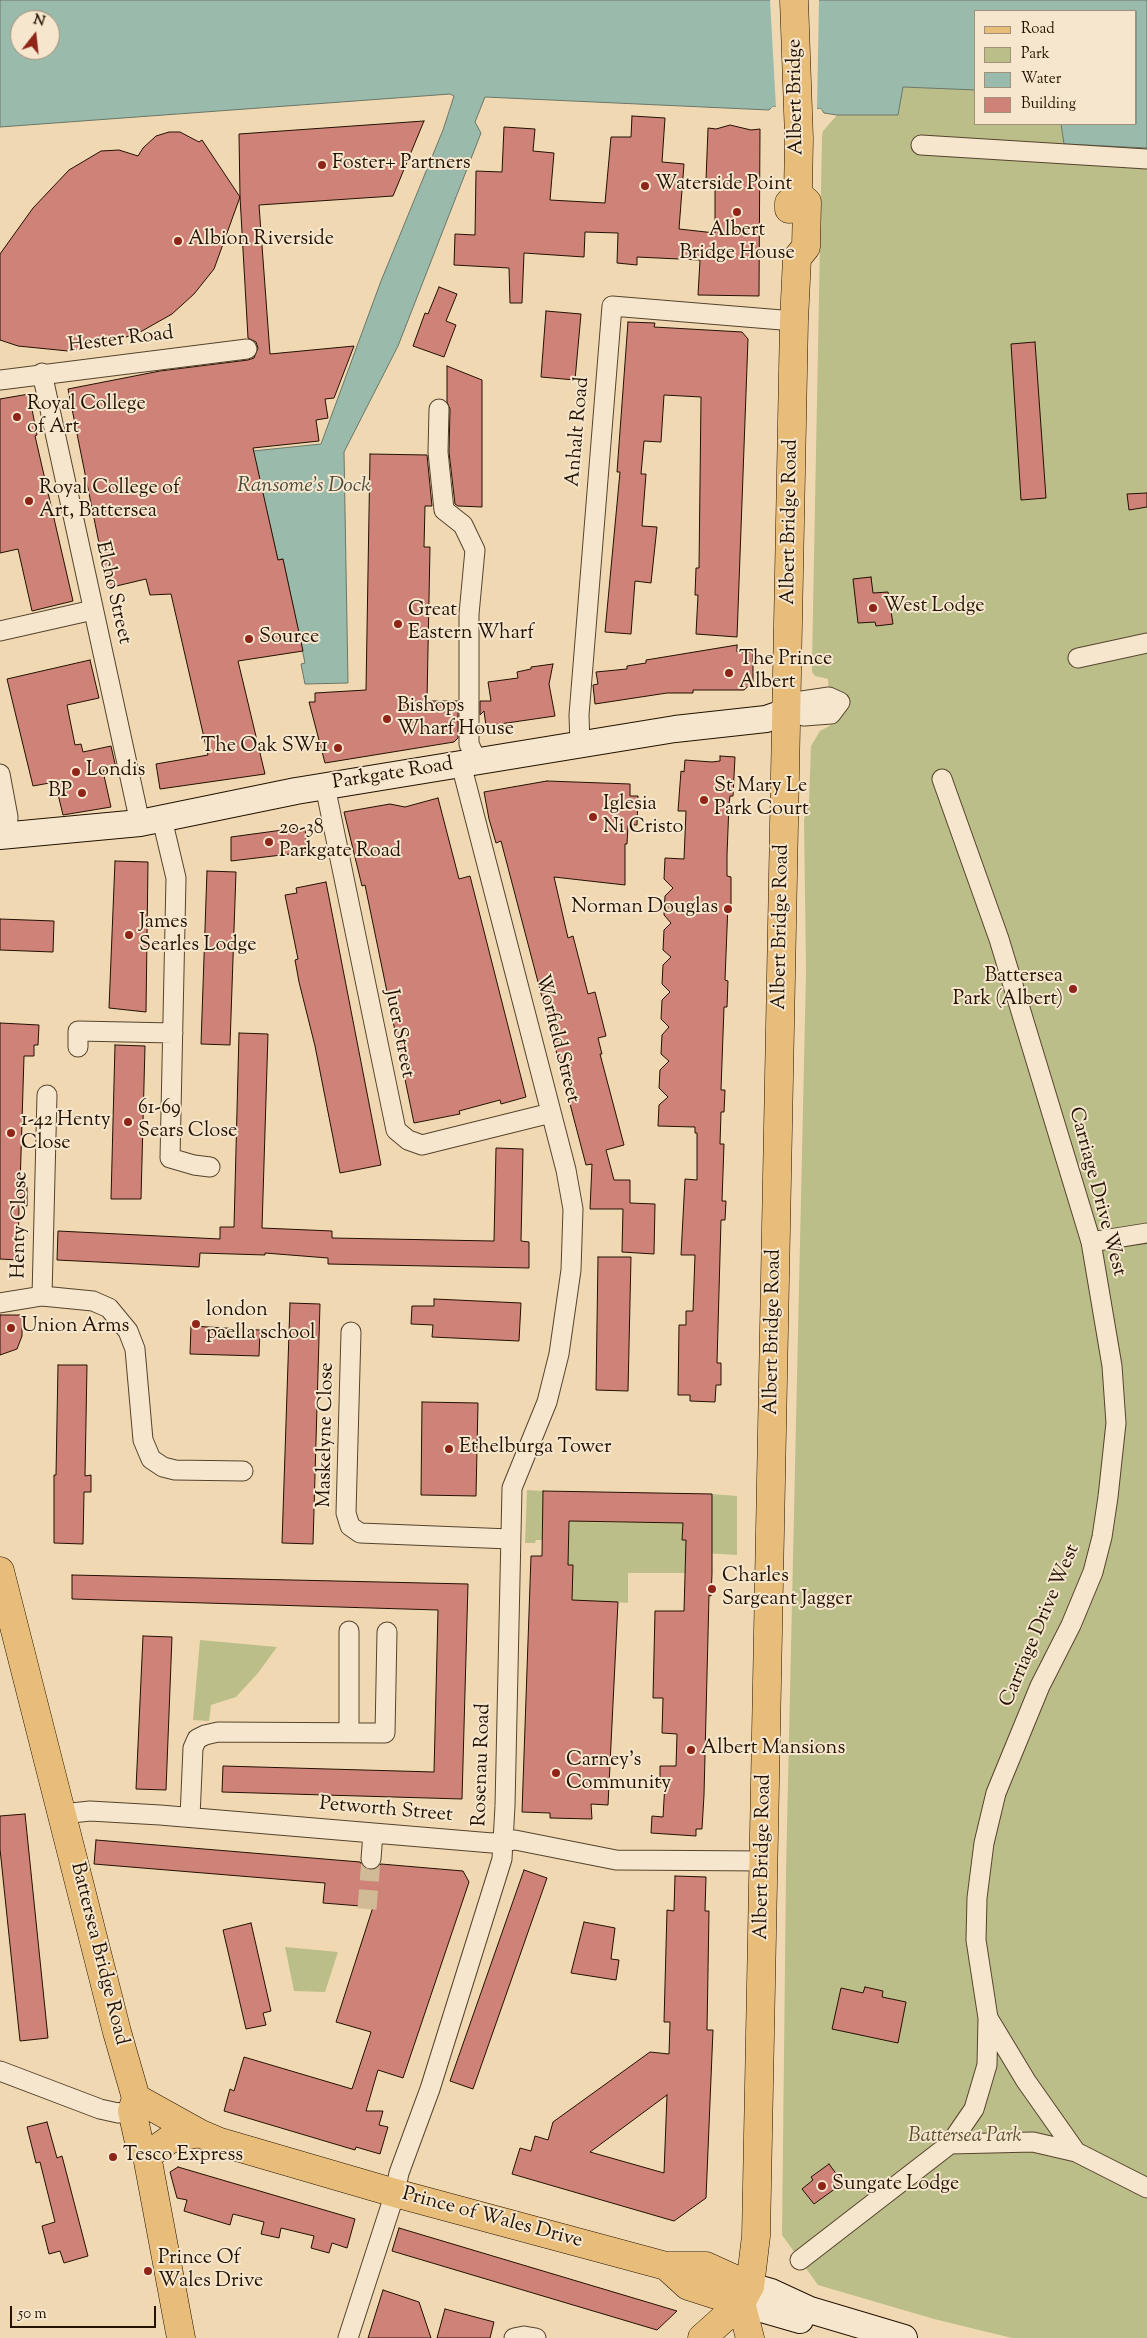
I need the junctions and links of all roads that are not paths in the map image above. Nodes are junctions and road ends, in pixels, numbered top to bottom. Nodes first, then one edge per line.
1 (794, 0) edge
2 (921, 145) dead end
3 (1147, 159) edge
4 (794, 321) junction
5 (248, 349) dead end
6 (42, 373) junction
7 (0, 380) edge
8 (439, 409) dead end
9 (93, 610) junction
10 (0, 631) edge
11 (1147, 643) edge
12 (1078, 658) dead end
13 (786, 712) junction
14 (580, 744) junction
15 (469, 762) junction
16 (0, 774) edge
17 (942, 779) dead end
18 (325, 786) junction
19 (151, 821) junction
20 (3, 836) edge
21 (173, 1033) junction
22 (78, 1047) dead end
23 (47, 1095) dead end
24 (551, 1113) junction
25 (210, 1167) dead end
26 (1147, 1233) edge
27 (1091, 1242) junction
28 (42, 1296) junction
29 (0, 1303) edge
30 (563, 1329) joint
31 (352, 1332) dead end
32 (243, 1471) dead end
33 (510, 1539) junction
34 (0, 1570) edge
35 (349, 1631) dead end
36 (387, 1632) dead end
37 (348, 1732) junction
38 (62, 1814) junction
39 (190, 1817) junction
40 (373, 1833) junction
41 (503, 1842) junction
42 (371, 1859) tunnel mouth
43 (764, 1861) junction
44 (988, 2018) junction
45 (0, 2071) edge
46 (134, 2105) junction
47 (198, 2133) junction
48 (950, 2144) junction
49 (1076, 2152) junction
50 (147, 2156) junction
51 (1147, 2188) edge
52 (395, 2193) junction
53 (800, 2260) dead end
54 (746, 2294) junction
55 (181, 2338) edge
56 (348, 2338) edge
57 (514, 2338) edge
58 (536, 2338) edge
59 (702, 2338) edge
60 (750, 2338) edge
61 (904, 2338) edge

1 - 4 main road, Albert Bridge
2 - 3 street
4 - 13 main road, Albert Bridge Road
4 - 14 street, Anhalt Road
5 - 6 street, Hester Road
6 - 7 street, Hester Road
6 - 9 street, Elcho Street
8 - 15 street, Worfield Street
9 - 10 street
9 - 19 street, Elcho Street
11 - 12 street
13 - 14 street, Parkgate Road
13 - 43 main road, Albert Bridge Road
14 - 15 street, Parkgate Road
15 - 18 street, Parkgate Road
15 - 24 street, Worfield Street
16 - 20 street
17 - 27 street, Carriage Drive West
18 - 19 street, Parkgate Road
18 - 24 street, Juer Street
19 - 20 street, Parkgate Road
19 - 21 street, Elcho Street
21 - 22 street
21 - 25 street, Elcho Street
23 - 28 street, Henty Close
24 - 30 street, Worfield Street
26 - 27 street
27 - 44 street, Carriage Drive West
28 - 29 street
28 - 32 street
30 - 33 street, Rosenau Road
31 - 33 street, Maskelyne Close
33 - 41 street, Rosenau Road
34 - 38 main road, Battersea Bridge Road
35 - 37 street
36 - 37 street
37 - 39 street
38 - 39 street, Petworth Street
38 - 46 main road, Battersea Bridge Road
39 - 40 street, Petworth Street
40 - 41 street, Petworth Street
40 - 42 street
41 - 43 street, Petworth Street
41 - 52 street, Rosenau Road
43 - 54 main road, Albert Bridge Road
44 - 48 street
44 - 49 street, Carriage Drive West
45 - 46 street
46 - 47 main road, Prince of Wales Drive
46 - 50 main road, Battersea Bridge Road
47 - 50 main road
47 - 52 main road, Prince of Wales Drive
48 - 49 street
48 - 53 street
49 - 51 street
50 - 55 main road, Battersea Bridge Road
52 - 54 main road, Prince of Wales Drive
52 - 56 street, Rosenau Road
54 - 59 main road
54 - 60 main road, Albert Bridge Road
54 - 61 street, Prince of Wales Drive
57 - 58 street

